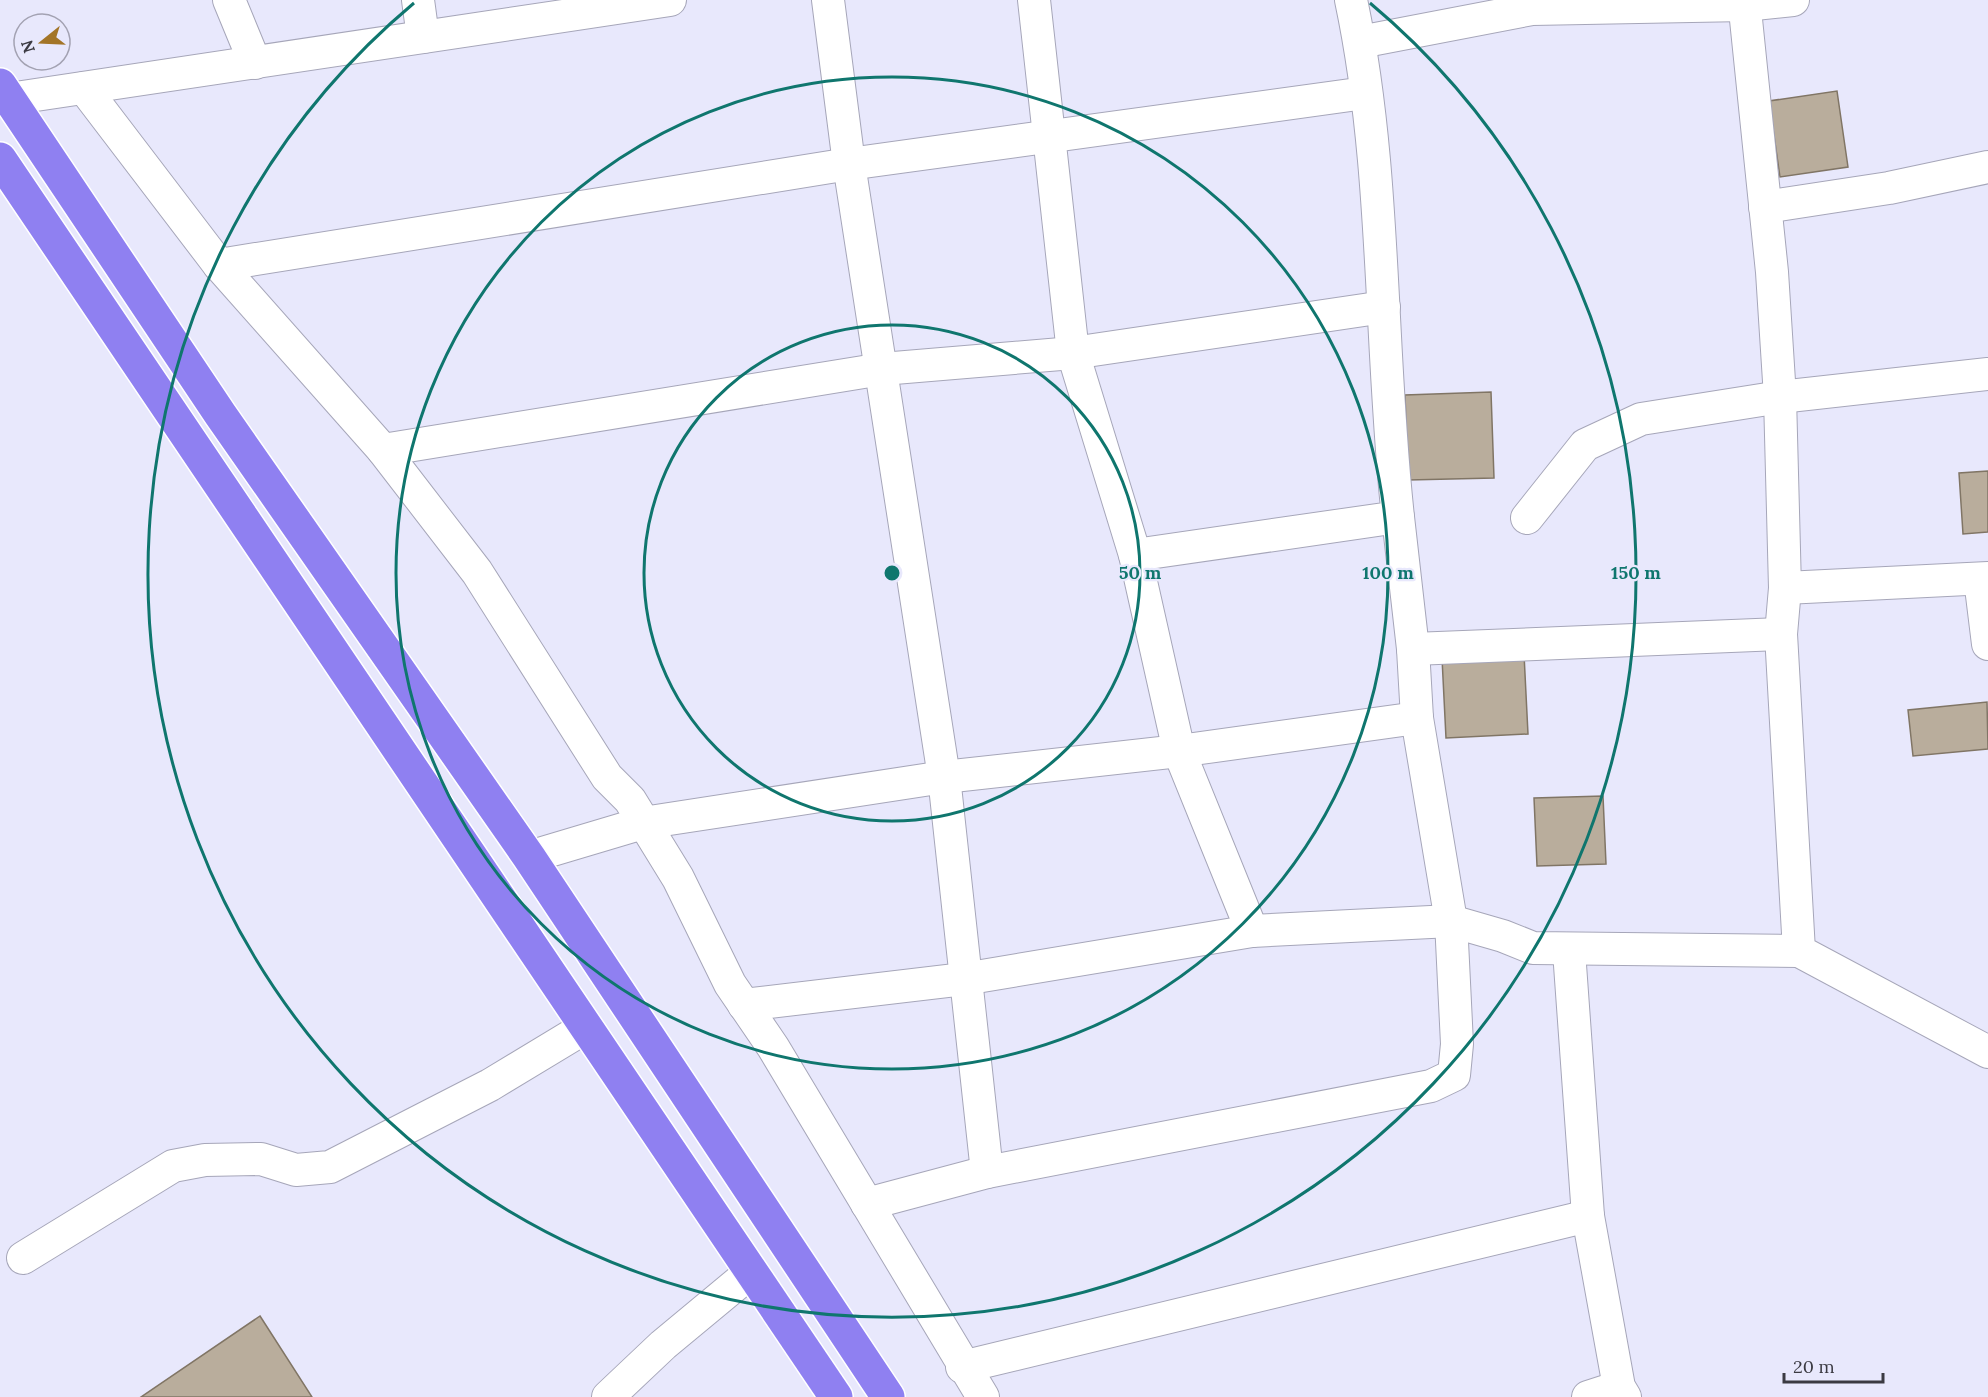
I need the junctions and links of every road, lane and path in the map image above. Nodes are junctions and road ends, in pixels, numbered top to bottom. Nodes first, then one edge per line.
1 (229, 0) edge
2 (418, 0) edge
3 (670, 0) edge
4 (828, 0) edge
5 (1034, 0) edge
6 (1351, 0) edge
7 (1793, 0) edge
8 (1744, 2) edge
9 (620, 4) edge
10 (1554, 5) edge
11 (423, 37) junction
12 (1360, 42) junction
13 (255, 63) junction
14 (84, 88) junction
15 (5, 92) edge
16 (1365, 93) junction
17 (1049, 135) junction
18 (0, 159) edge
19 (849, 164) junction
20 (1988, 167) edge
21 (1765, 207) junction
22 (219, 265) junction
23 (1384, 307) junction
24 (1073, 353) junction
25 (882, 369) junction
26 (1988, 374) edge
27 (1780, 397) junction
28 (383, 450) junction
29 (1398, 517) junction
30 (1527, 518) dead end
31 (1134, 555) junction
32 (1984, 579) edge
33 (1785, 588) junction
34 (1782, 634) junction
35 (1988, 644) edge
36 (1413, 649) junction
37 (1417, 718) junction
38 (1179, 751) junction
39 (944, 777) junction
40 (643, 823) junction
41 (529, 857) junction
42 (1451, 921) junction
43 (1252, 931) junction
44 (1569, 951) junction
45 (1799, 951) junction
46 (964, 978) junction
47 (744, 1005) junction
48 (586, 1027) junction
49 (1988, 1052) edge
50 (987, 1172) junction
51 (867, 1204) junction
52 (1588, 1216) junction
53 (22, 1258) dead end
54 (751, 1272) junction
55 (963, 1367) junction
56 (1622, 1392) edge
57 (608, 1397) edge
58 (836, 1397) edge
59 (888, 1397) edge
60 (982, 1397) edge
61 (1588, 1397) edge

1 - 13 street
2 - 11 street
3 - 9 street
4 - 19 street
5 - 17 street
6 - 12 street
7 - 8 street
8 - 10 street
8 - 21 street
9 - 11 street
10 - 12 street
11 - 13 street
12 - 16 street
13 - 14 street
14 - 15 street
14 - 22 street
15 - 41 highway
16 - 17 street
16 - 23 street
17 - 19 street
17 - 24 street
18 - 48 highway
19 - 22 street
19 - 25 street
20 - 21 street
21 - 27 street
22 - 28 street
23 - 24 street
23 - 29 street
24 - 25 street
24 - 31 street
25 - 28 street
25 - 39 street
26 - 27 street
27 - 30 street
27 - 33 street
28 - 40 street
29 - 31 street
29 - 36 street
31 - 38 street
32 - 33 street
32 - 35 street
33 - 34 street
34 - 36 street
34 - 45 street
36 - 37 street
37 - 38 street
37 - 42 street
38 - 39 street
38 - 43 street
39 - 40 street
39 - 46 street
40 - 41 street
40 - 47 street
41 - 59 highway
42 - 43 street
42 - 44 street
42 - 50 street
43 - 46 street
44 - 45 street
44 - 52 street
45 - 49 street
46 - 47 street
46 - 50 street
47 - 51 street
48 - 53 street
48 - 54 highway
50 - 51 street
51 - 55 street
52 - 55 street
52 - 56 street
54 - 57 street
54 - 58 highway
55 - 60 street
56 - 61 street

